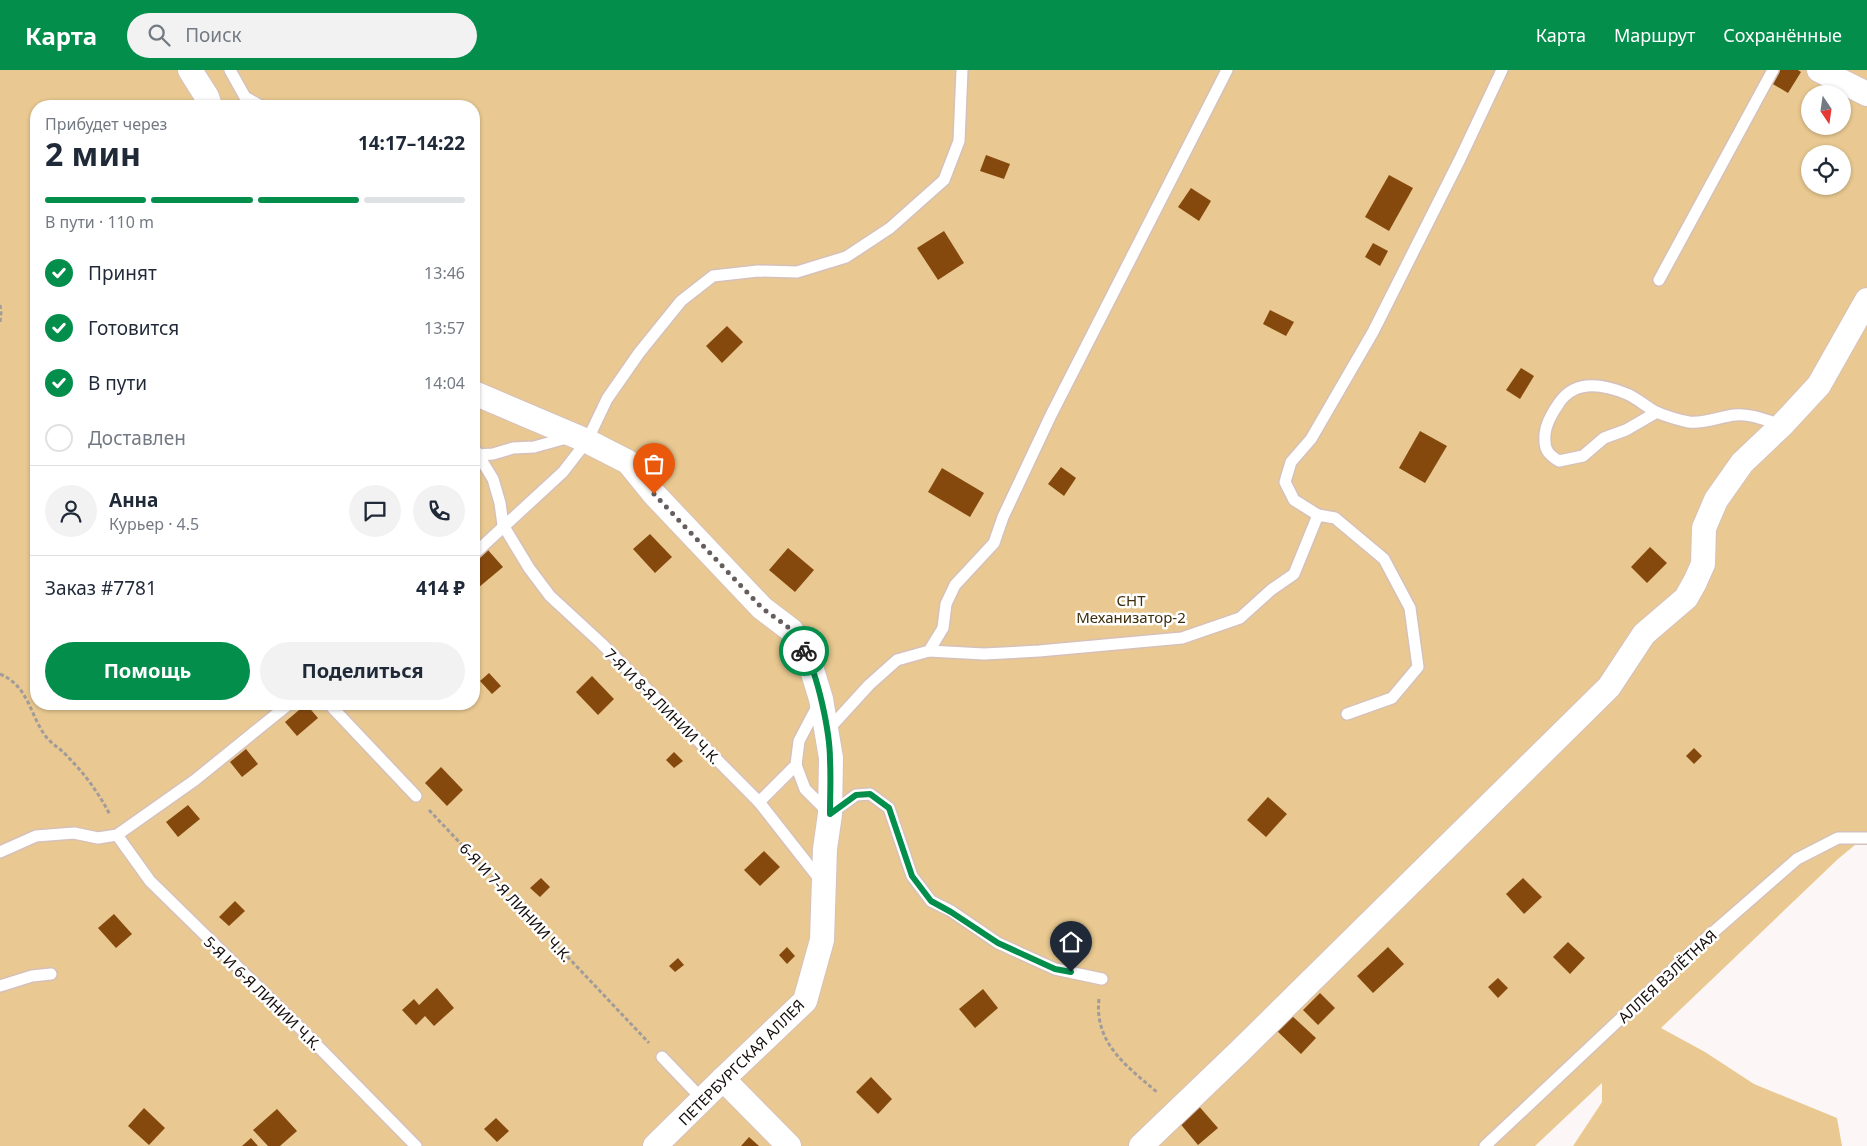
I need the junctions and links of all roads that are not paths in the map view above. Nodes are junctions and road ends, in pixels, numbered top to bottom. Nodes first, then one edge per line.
1 (190, 70) edge
2 (230, 70) edge
3 (962, 70) edge
4 (1227, 70) edge
5 (1502, 70) edge
6 (1773, 70) edge
7 (1819, 70) edge
8 (1866, 89) edge
9 (207, 100) edge
10 (250, 100) edge
11 (1659, 280) dead end
12 (1867, 300) edge
13 (480, 396) edge
14 (1657, 412) junction
15 (1782, 425) junction
16 (580, 438) junction
17 (480, 453) edge
18 (480, 460) edge
19 (1318, 515) junction
20 (503, 525) junction
21 (480, 548) edge
22 (929, 651) junction
23 (821, 699) junction
24 (282, 710) edge
25 (335, 710) edge
26 (1347, 714) dead end
27 (826, 732) junction
28 (796, 765) junction
29 (416, 796) road end
30 (759, 802) junction
31 (830, 814) junction
32 (117, 835) junction
33 (1867, 838) edge
34 (0, 852) edge
35 (825, 887) junction
36 (50, 974) dead end
37 (1102, 979) road end
38 (0, 986) edge
39 (662, 1057) road end
40 (723, 1079) junction
41 (703, 1100) junction
42 (416, 1146) edge
43 (654, 1146) edge
44 (789, 1146) edge
45 (1141, 1146) edge
46 (1485, 1146) edge

1 - 9 street
2 - 10 lane
3 - 16 lane
4 - 22 lane
5 - 19 lane
6 - 11 lane
7 - 8 street
12 - 15 street
13 - 16 street, ПЕТЕРБУРГСКАЯ АЛЛЕЯ
14 - 14 lane
14 - 15 lane
15 - 45 street
16 - 17 lane
16 - 20 lane
16 - 23 street, ПЕТЕРБУРГСКАЯ АЛЛЕЯ
18 - 20 lane
19 - 22 lane
19 - 26 lane
20 - 21 lane
20 - 30 lane, 7-Я И 8-Я ЛИНИИ Ч.К.
22 - 27 lane
23 - 27 street, ПЕТЕРБУРГСКАЯ АЛЛЕЯ
23 - 28 lane
24 - 32 lane
25 - 29 lane
27 - 31 street, ПЕТЕРБУРГСКАЯ АЛЛЕЯ
28 - 30 lane
28 - 31 lane
30 - 35 lane, 7-Я И 8-Я ЛИНИИ Ч.К.
31 - 35 street, ПЕТЕРБУРГСКАЯ АЛЛЕЯ
31 - 37 lane
32 - 34 lane
32 - 42 lane, 5-Я И 6-Я ЛИНИИ Ч.К.
33 - 46 lane, АЛЛЕЯ ВЗЛЁТНАЯ
35 - 40 street, ПЕТЕРБУРГСКАЯ АЛЛЕЯ
36 - 38 lane
39 - 41 lane
40 - 41 street, ПЕТЕРБУРГСКАЯ АЛЛЕЯ
40 - 44 street
41 - 43 street, ПЕТЕРБУРГСКАЯ АЛЛЕЯ

